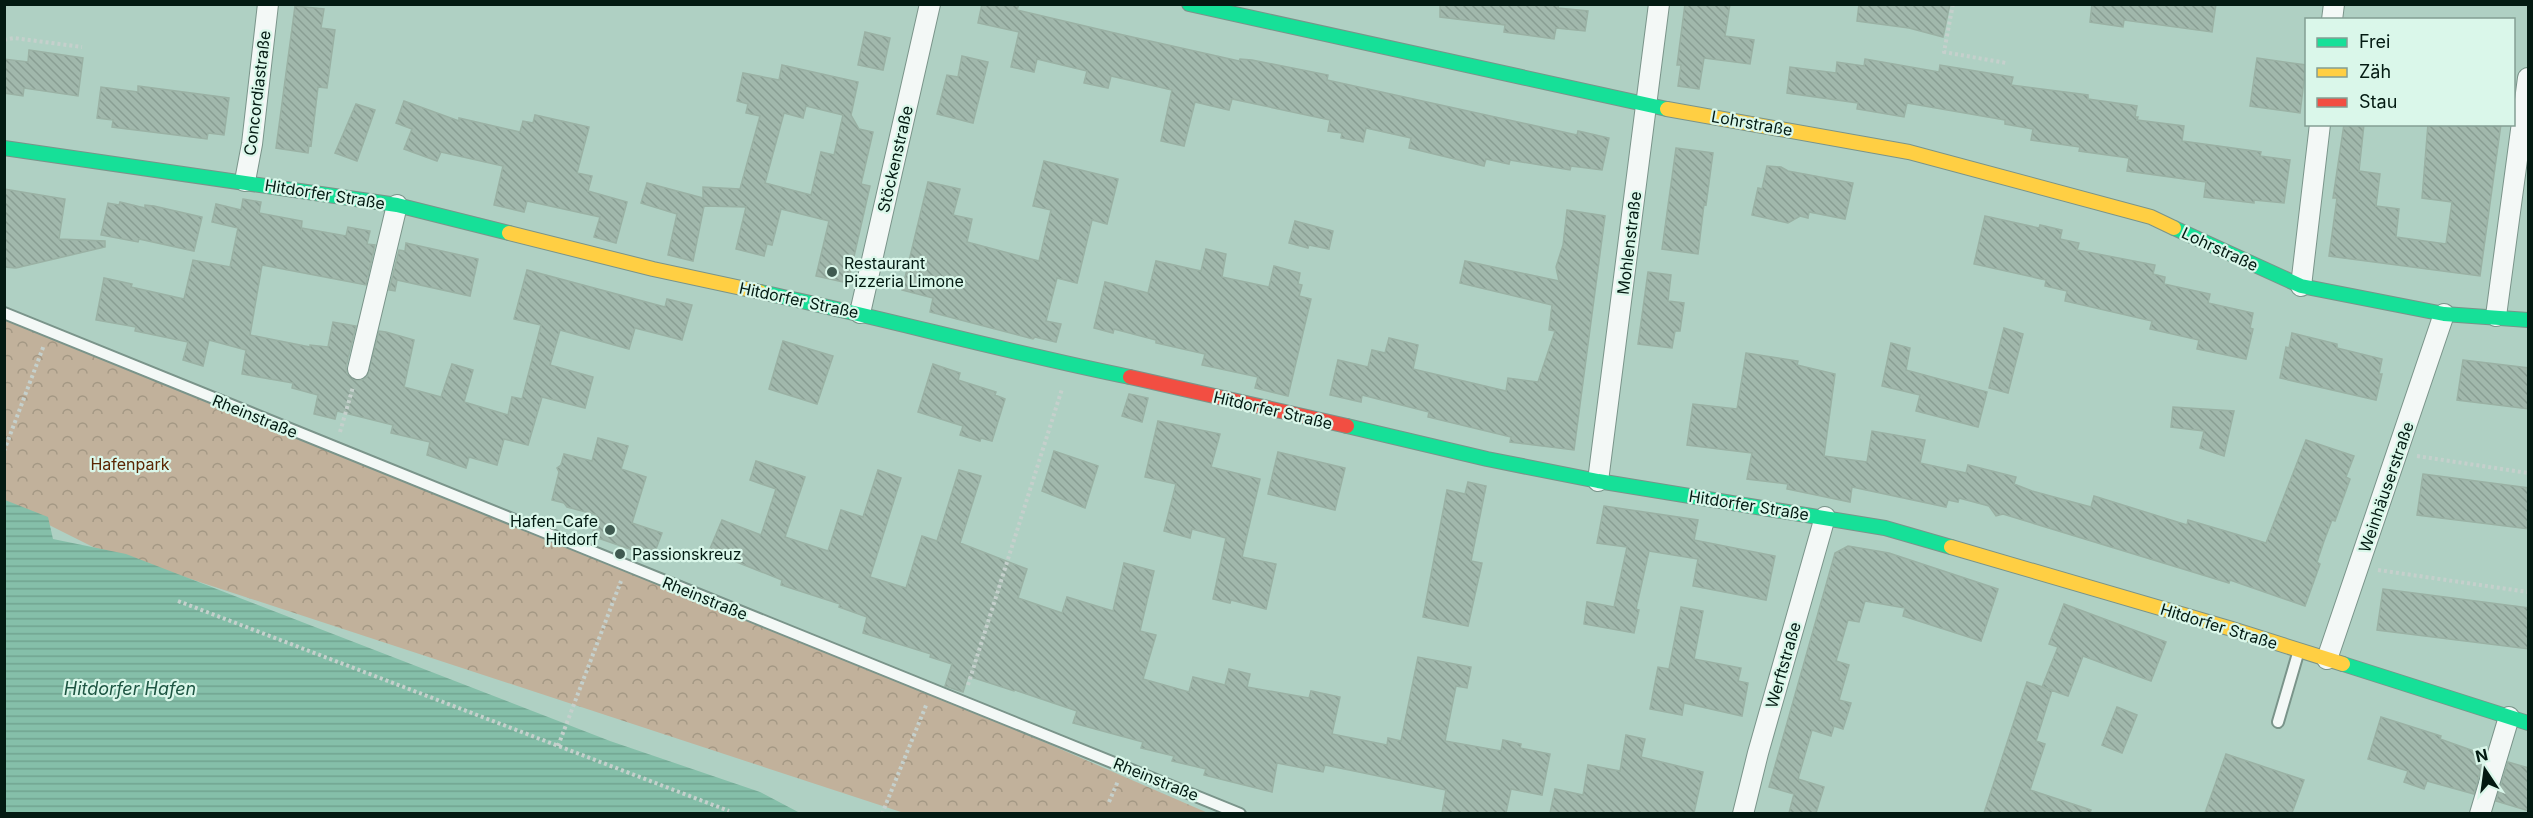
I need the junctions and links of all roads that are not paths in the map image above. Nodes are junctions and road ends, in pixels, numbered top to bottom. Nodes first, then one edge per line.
1 (268, 4) edge
2 (930, 4) edge
3 (1189, 4) edge
4 (1659, 4) edge
5 (2529, 78) edge
6 (1647, 105) junction
7 (2320, 126) edge
8 (4, 148) edge
9 (245, 182) junction
10 (397, 205) junction
11 (2301, 286) junction
12 (4, 313) edge
13 (860, 313) junction
14 (2444, 314) junction
15 (2496, 316) junction
16 (2529, 320) edge
17 (358, 369) road end
18 (1598, 481) junction
19 (1825, 517) junction
20 (2299, 650) junction
21 (2327, 658) junction
22 (2509, 717) junction
23 (2277, 723) dead end
24 (2529, 723) edge
25 (1240, 813) edge
26 (1743, 813) edge
27 (2480, 813) edge

1 - 9 street, Concordiastraße
2 - 13 street, Stöckenstraße
3 - 6 street, Lohrstraße
4 - 6 street, Mohlenstraße
5 - 15 street
6 - 11 street, Lohrstraße
6 - 18 street, Mohlenstraße
7 - 11 street
8 - 9 street, Hitdorfer Straße
9 - 10 street, Hitdorfer Straße
10 - 13 street, Hitdorfer Straße
10 - 17 street
11 - 14 street, Lohrstraße
12 - 25 lane, Rheinstraße
13 - 18 street, Hitdorfer Straße
14 - 15 street, Lohrstraße
14 - 21 street, Weinhäuserstraße
15 - 16 street, Lohrstraße
18 - 19 street, Hitdorfer Straße
19 - 20 street, Hitdorfer Straße
19 - 26 street, Werftstraße
20 - 21 street, Hitdorfer Straße
20 - 23 lane
21 - 22 street, Hitdorfer Straße
22 - 24 street, Hitdorfer Straße
22 - 27 street

